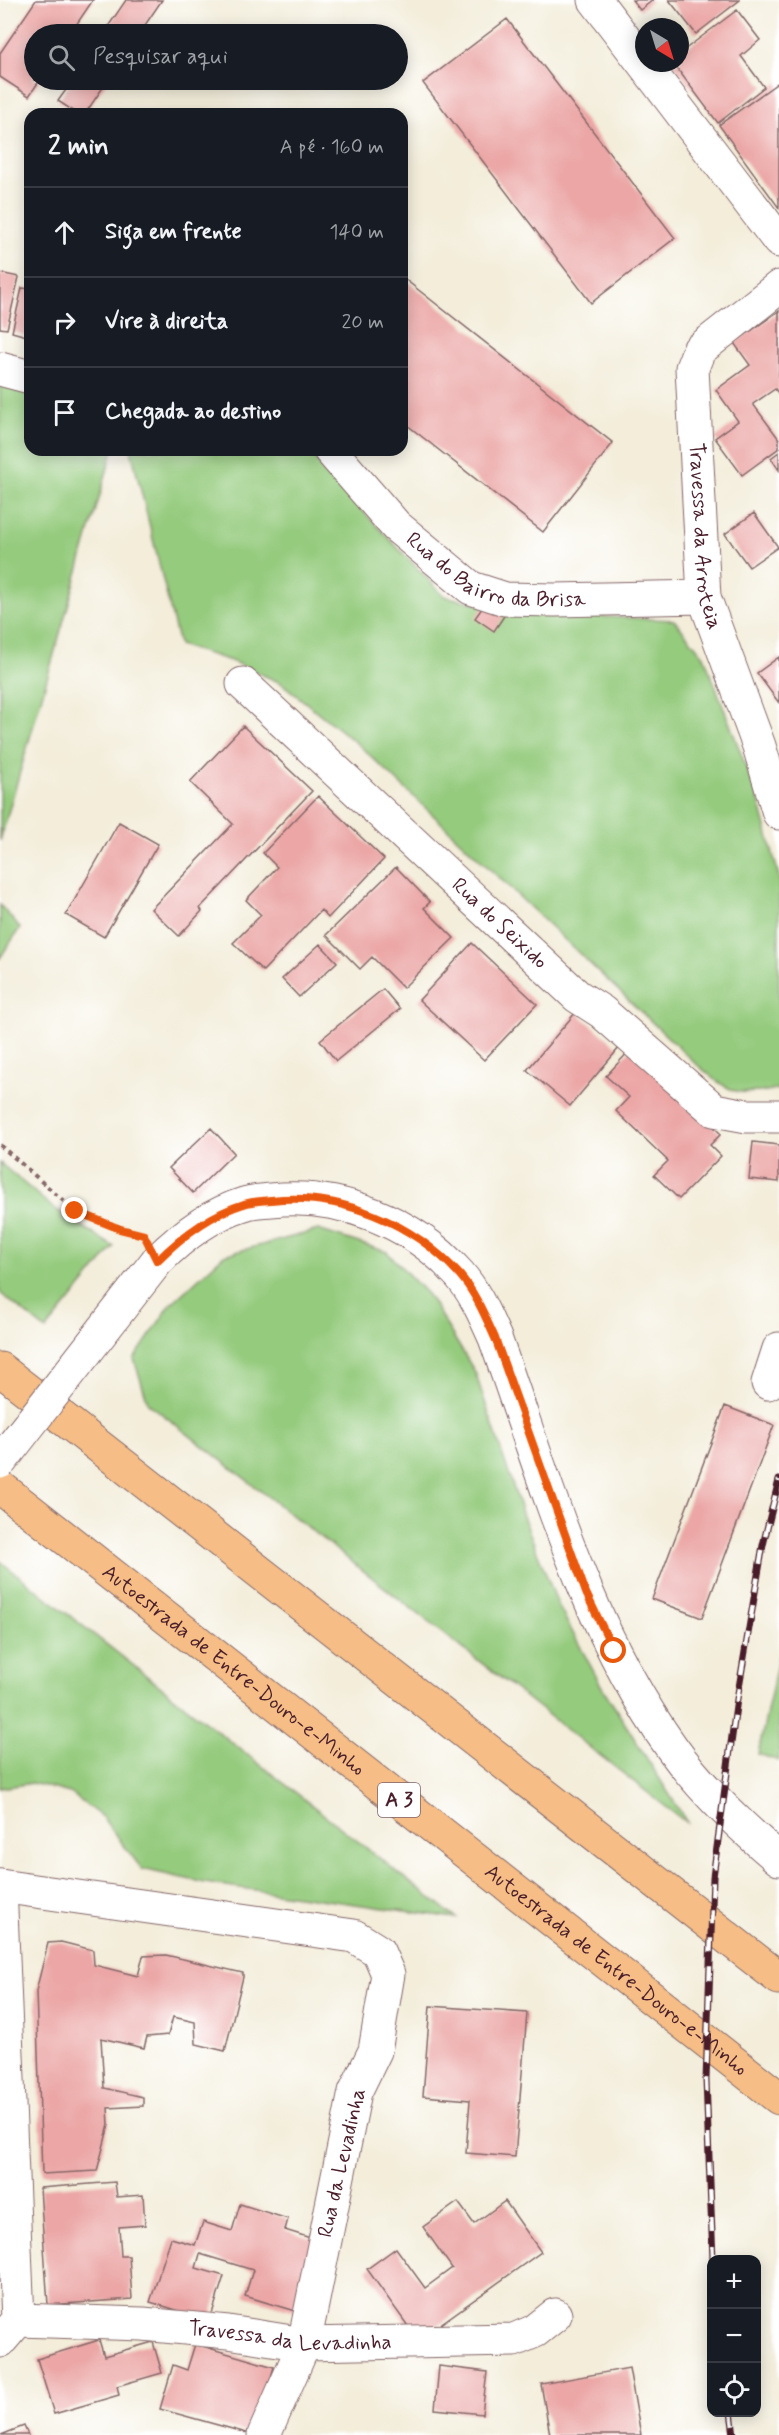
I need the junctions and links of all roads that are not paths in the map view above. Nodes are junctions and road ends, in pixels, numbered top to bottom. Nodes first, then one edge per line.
1 (595, 0) edge
2 (779, 242) edge
3 (779, 287) edge
4 (0, 369) edge
5 (24, 375) edge
6 (335, 456) edge
7 (704, 597) junction
8 (243, 684) dead end
9 (779, 813) edge
10 (779, 1116) edge
11 (779, 1348) edge
12 (0, 1369) edge
13 (768, 1383) dead end
14 (0, 1462) edge
15 (0, 1487) edge
16 (779, 1859) edge
17 (0, 1886) edge
18 (779, 1978) edge
19 (779, 2098) edge
20 (555, 2315) dead end
21 (9, 2330) edge
22 (304, 2344) junction
23 (264, 2435) edge

1 - 2 street
3 - 7 street, Travessa da Arroteia
4 - 5 street
6 - 7 street, Rua do Bairro da Brisa
7 - 9 street, Travessa da Arroteia
8 - 10 street, Rua do Seixido
11 - 13 street
12 - 18 highway
14 - 16 street, bridge
15 - 19 highway, Autoestrada de Entre-Douro-e-Minho / A 3
17 - 21 street
17 - 22 street, Rua da Levadinha
20 - 22 street, Travessa da Levadinha
21 - 22 street, Travessa da Levadinha
22 - 23 street, Rua da Levadinha

